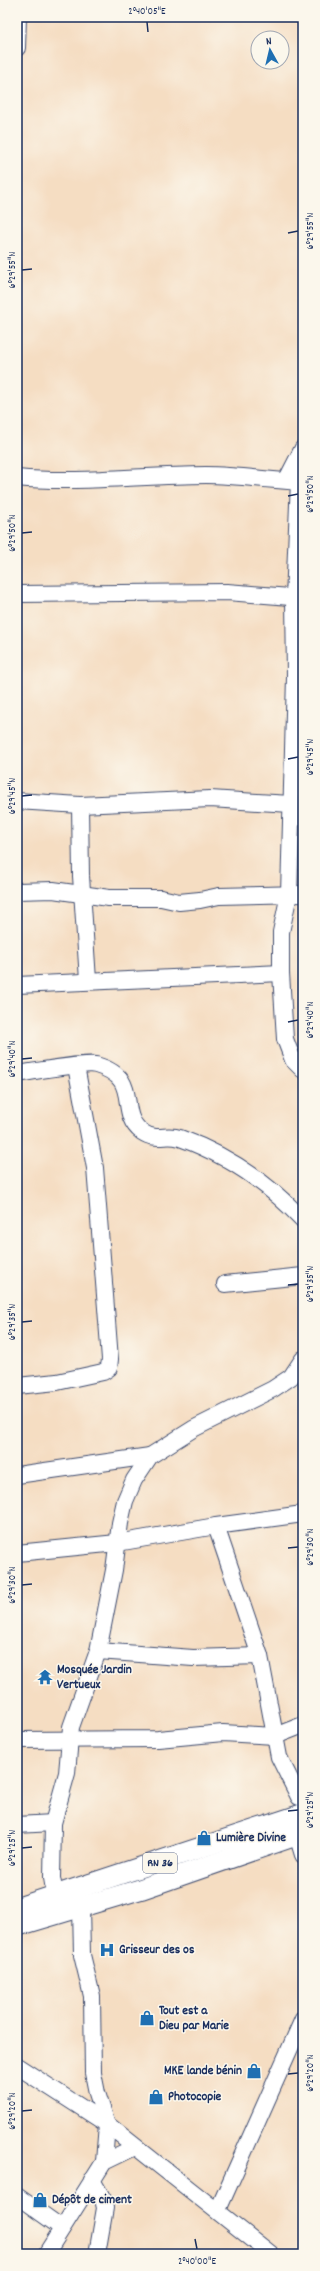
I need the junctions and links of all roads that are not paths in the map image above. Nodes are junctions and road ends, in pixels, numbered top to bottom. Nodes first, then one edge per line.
1 (18, 17) edge
2 (17, 48) edge
3 (303, 448) edge
4 (17, 478) edge
5 (296, 481) edge
6 (17, 594) edge
7 (298, 598) edge
8 (299, 677) edge
9 (17, 801) edge
10 (291, 804) junction
11 (80, 806) junction
12 (17, 890) edge
13 (296, 894) edge
14 (82, 895) junction
15 (281, 973) junction
16 (88, 980) junction
17 (17, 985) edge
18 (76, 1066) junction
19 (303, 1070) edge
20 (17, 1074) edge
21 (303, 1220) edge
22 (303, 1276) edge
23 (225, 1284) dead end
24 (303, 1359) edge
25 (17, 1386) edge
26 (150, 1456) junction
27 (17, 1475) edge
28 (303, 1514) edge
29 (216, 1526) junction
30 (117, 1543) junction
31 (17, 1553) edge
32 (98, 1651) junction
33 (260, 1656) junction
34 (303, 1725) edge
35 (275, 1736) junction
36 (17, 1740) edge
37 (69, 1741) junction
38 (301, 1805) edge
39 (53, 1823) junction
40 (17, 1825) edge
41 (300, 1834) edge
42 (303, 1856) edge
43 (55, 1895) junction
44 (81, 1905) junction
45 (17, 1908) edge
46 (17, 1926) edge
47 (303, 2019) edge
48 (17, 2066) edge
49 (107, 2124) junction
50 (135, 2147) junction
51 (104, 2162) junction
52 (92, 2180) junction
53 (17, 2196) edge
54 (218, 2210) junction
55 (62, 2228) junction
56 (46, 2254) edge
57 (97, 2254) edge
58 (271, 2254) edge

1 - 2 street
3 - 5 street
4 - 5 street
5 - 7 street
6 - 7 street
7 - 8 street
8 - 10 street
9 - 11 street
10 - 11 street
10 - 13 street
11 - 14 street
12 - 14 street
13 - 14 street
13 - 15 street
14 - 16 street
15 - 16 street
15 - 19 street
16 - 17 street
18 - 20 street
18 - 21 street
18 - 25 street
22 - 23 street
24 - 26 street
26 - 27 street
26 - 30 street
28 - 29 street
29 - 30 street
29 - 33 street
30 - 31 street
30 - 32 street
32 - 33 street
32 - 37 street
33 - 35 street
34 - 35 street
35 - 37 street
35 - 38 street
36 - 37 street
37 - 39 street
38 - 43 main road, RN 36
39 - 40 street
39 - 43 street
41 - 42 street
41 - 44 main road, RN 36
43 - 45 main road, RN 36
44 - 46 main road, RN 36
44 - 49 street
47 - 54 street
48 - 49 street
49 - 50 street
49 - 51 street
50 - 51 street
50 - 54 street
51 - 52 street
52 - 55 street
52 - 57 street
53 - 55 street
54 - 58 street
55 - 56 street

